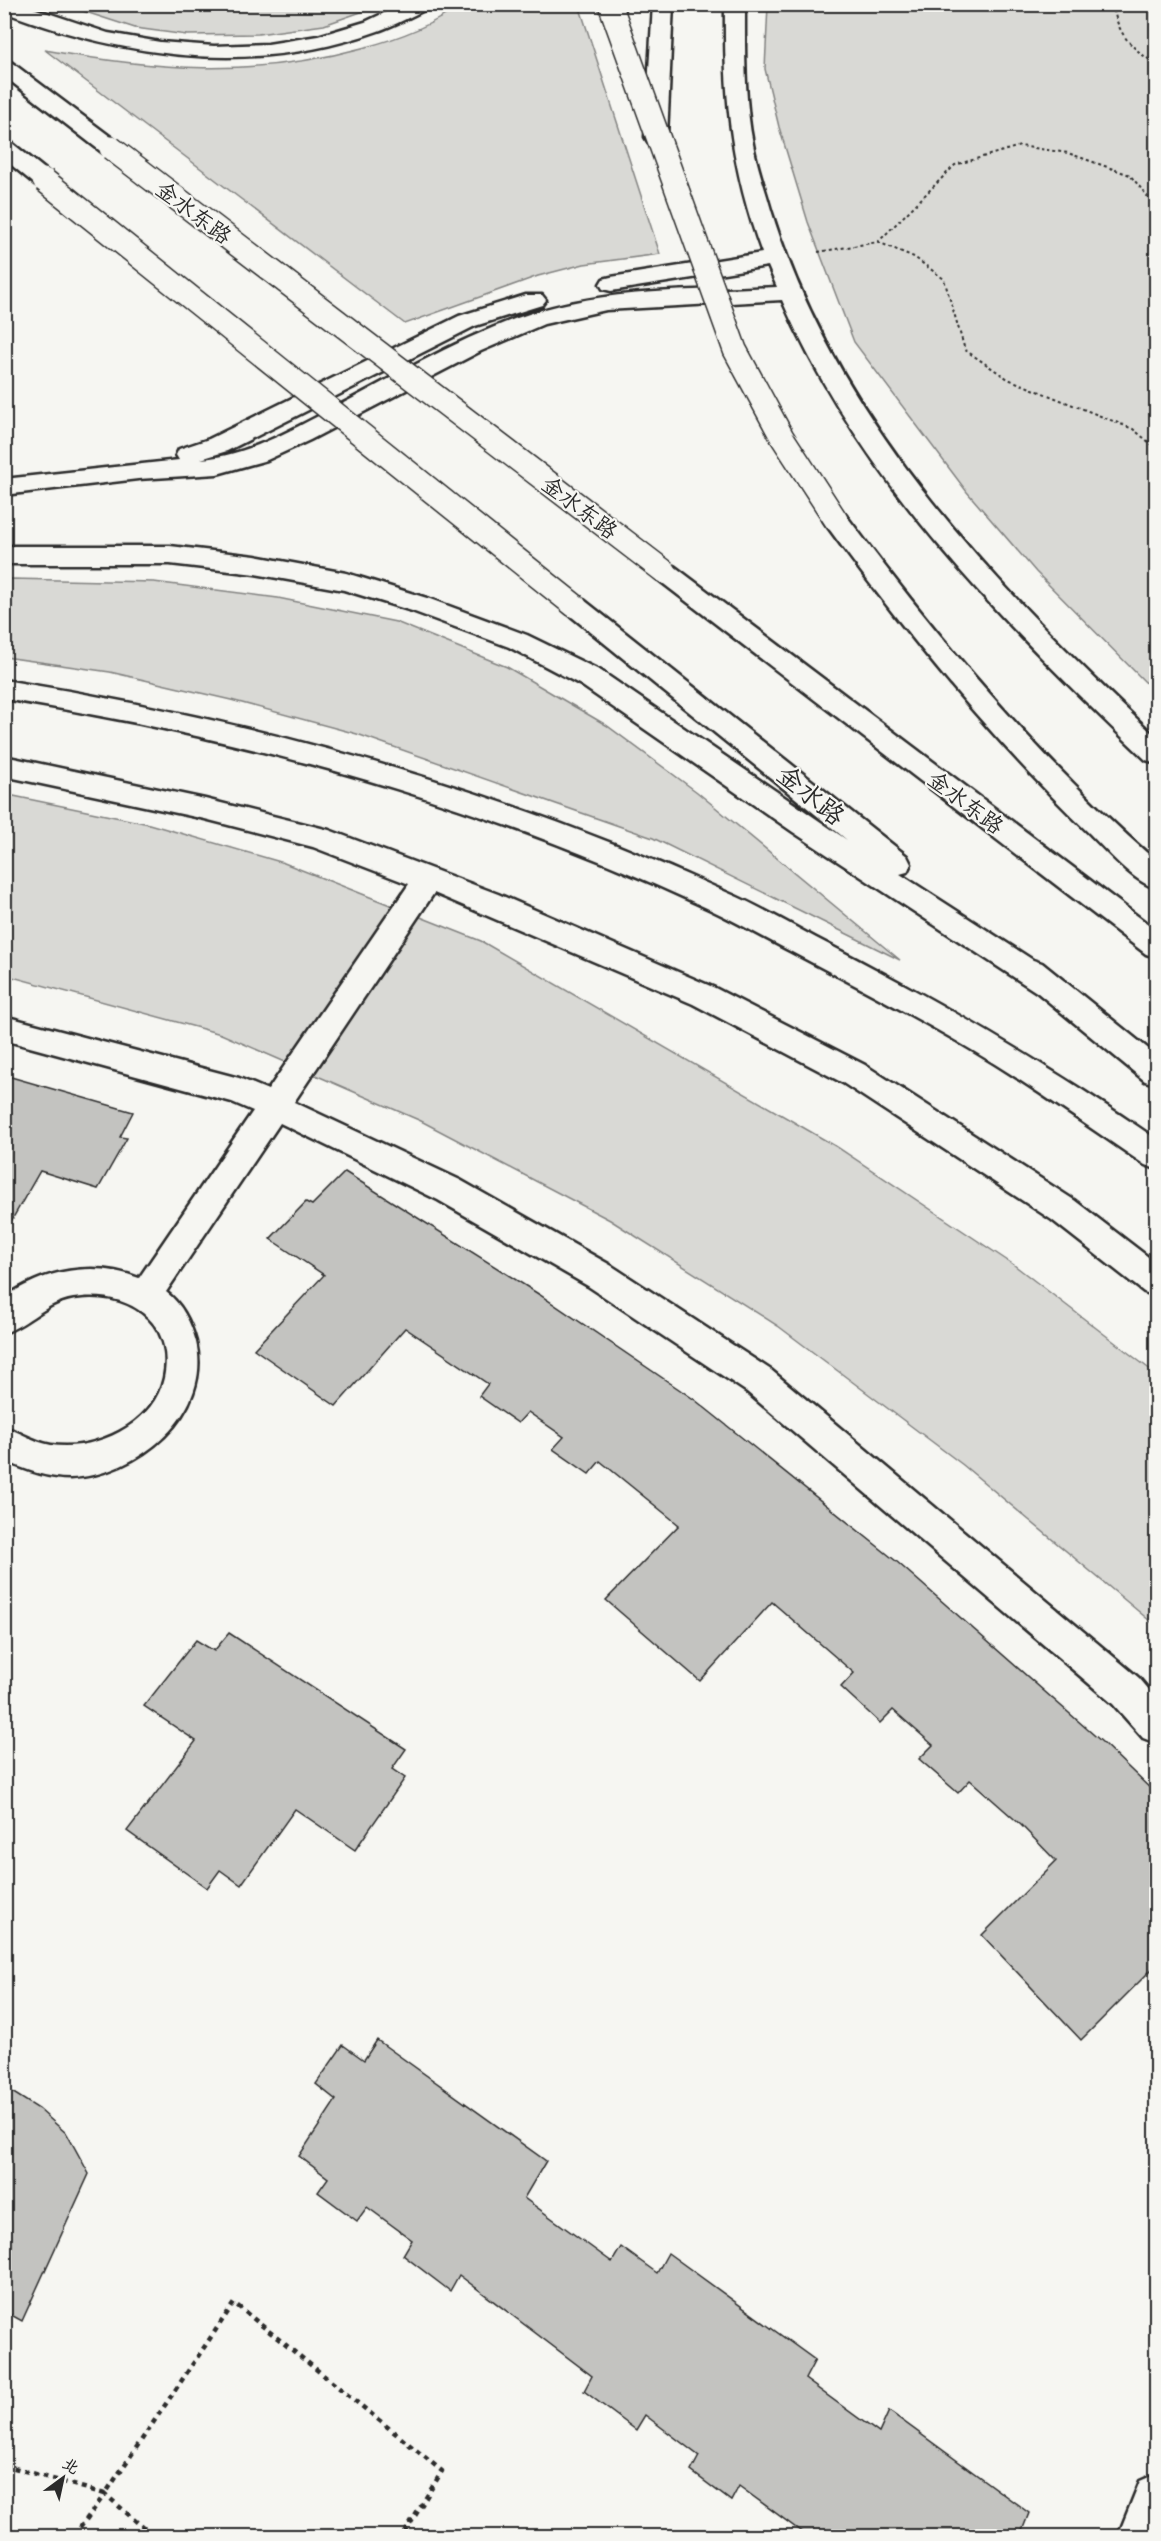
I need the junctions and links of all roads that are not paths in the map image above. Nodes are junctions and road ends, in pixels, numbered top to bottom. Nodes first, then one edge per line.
1 (421, 4) edge
2 (610, 4) edge
3 (663, 4) edge
4 (735, 4) edge
5 (4, 5) edge
6 (4, 66) edge
7 (656, 137) junction
8 (4, 148) edge
9 (775, 258) junction
10 (789, 293) junction
11 (138, 471) junction
12 (4, 487) edge
13 (4, 555) edge
14 (4, 689) edge
15 (1156, 753) edge
16 (4, 766) edge
17 (1156, 877) edge
18 (428, 879) junction
19 (1156, 946) edge
20 (1048, 985) junction
21 (4, 1028) edge
22 (1156, 1072) edge
23 (272, 1106) junction
24 (1156, 1156) edge
25 (1156, 1282) edge
26 (145, 1296) junction
27 (5, 1318) edge
28 (4, 1442) edge
29 (1156, 1725) edge
30 (1156, 2497) edge
31 (1141, 2536) edge

1 - 5 main road
2 - 7 main road, bridge
3 - 7 main road, bridge
4 - 9 main road
6 - 19 main road, 金水东路, bridge
7 - 17 main road, bridge
8 - 20 main road, 金水路, bridge
9 - 10 main road
9 - 11 main road
10 - 11 main road
10 - 15 main road
11 - 12 main road
13 - 20 main road
14 - 24 main road
16 - 18 main road
18 - 23 main road
18 - 25 main road
20 - 22 main road
21 - 23 main road
23 - 26 main road
23 - 29 main road
26 - 27 main road
26 - 28 main road
30 - 31 main road

